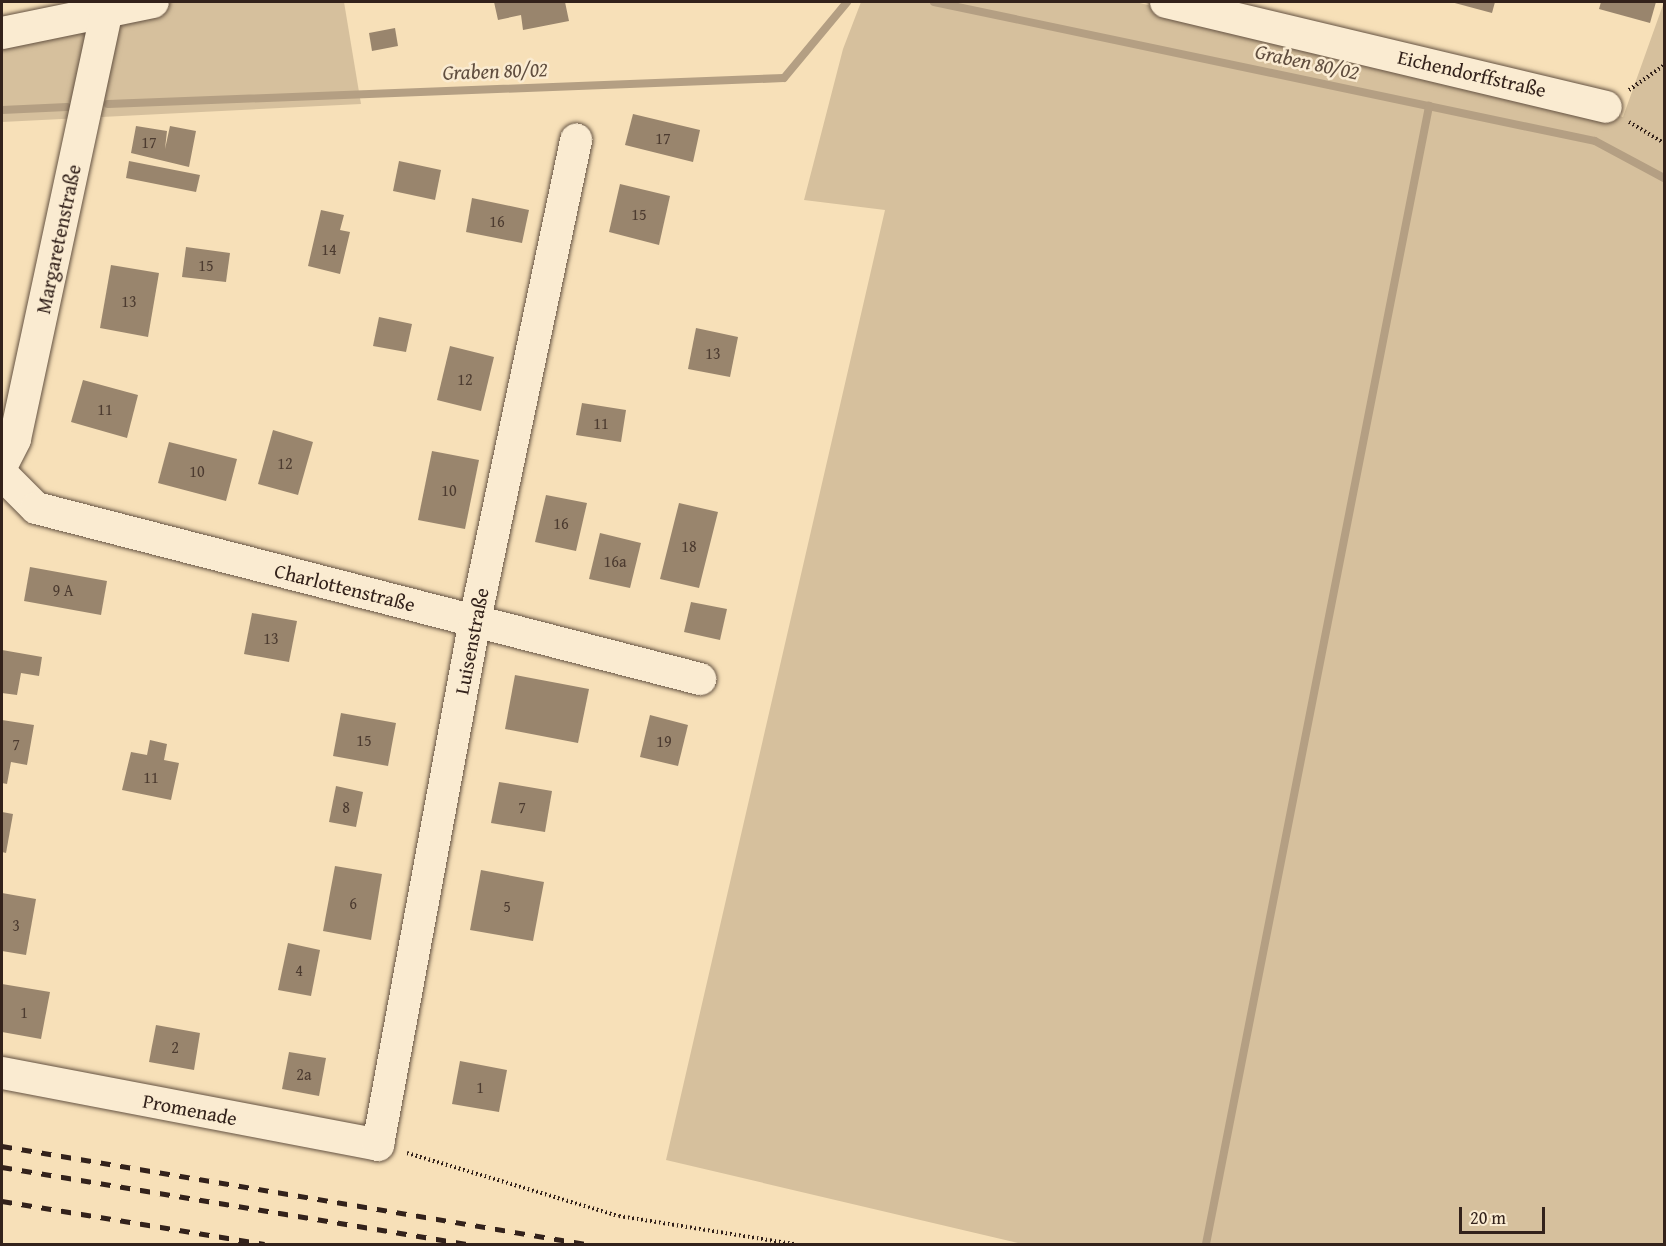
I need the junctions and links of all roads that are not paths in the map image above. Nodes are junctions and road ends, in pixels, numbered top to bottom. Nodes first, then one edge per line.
1 (153, 2) edge
2 (1166, 2) edge
3 (107, 11) junction
4 (2, 33) edge
5 (1606, 107) road end
6 (576, 140) dead end
7 (2, 465) edge
8 (2, 474) edge
9 (475, 620) junction
10 (700, 679) dead end
11 (2, 1073) edge
12 (378, 1145) joint

1 - 3 street
2 - 5 street, Eichendorffstraße
3 - 4 street
3 - 7 street, Margaretenstraße
6 - 9 street, Luisenstraße
8 - 9 street, Charlottenstraße
9 - 10 street, Charlottenstraße
9 - 12 street, Luisenstraße
11 - 12 street, Promenade

